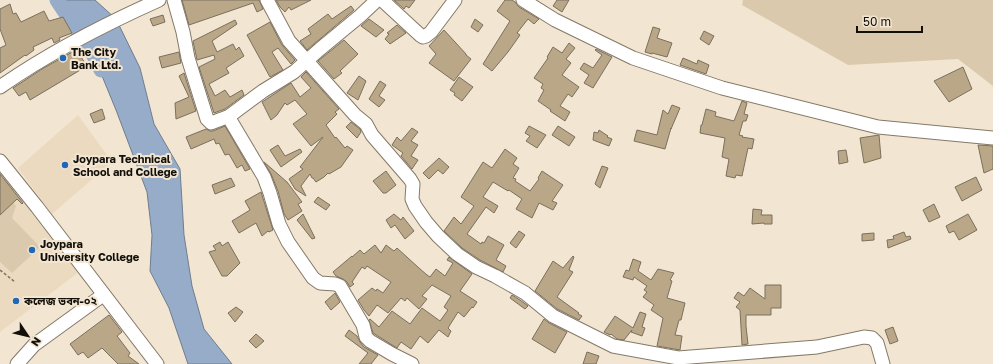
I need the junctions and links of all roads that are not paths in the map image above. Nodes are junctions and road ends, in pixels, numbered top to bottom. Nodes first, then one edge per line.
1 (159, 0) edge
2 (174, 0) edge
3 (267, 0) edge
4 (377, 0) edge
5 (382, 0) edge
6 (455, 0) edge
7 (523, 0) edge
8 (307, 61) junction
9 (0, 87) edge
10 (228, 117) junction
11 (993, 138) edge
12 (0, 161) edge
13 (103, 295) junction
14 (17, 364) edge
15 (157, 364) edge
16 (412, 364) edge
17 (883, 364) edge

1 - 9 street
2 - 10 street
3 - 8 street
4 - 8 street
5 - 6 street
7 - 11 street
8 - 10 street
8 - 17 street
10 - 16 street
12 - 13 street
13 - 14 street
13 - 15 street

